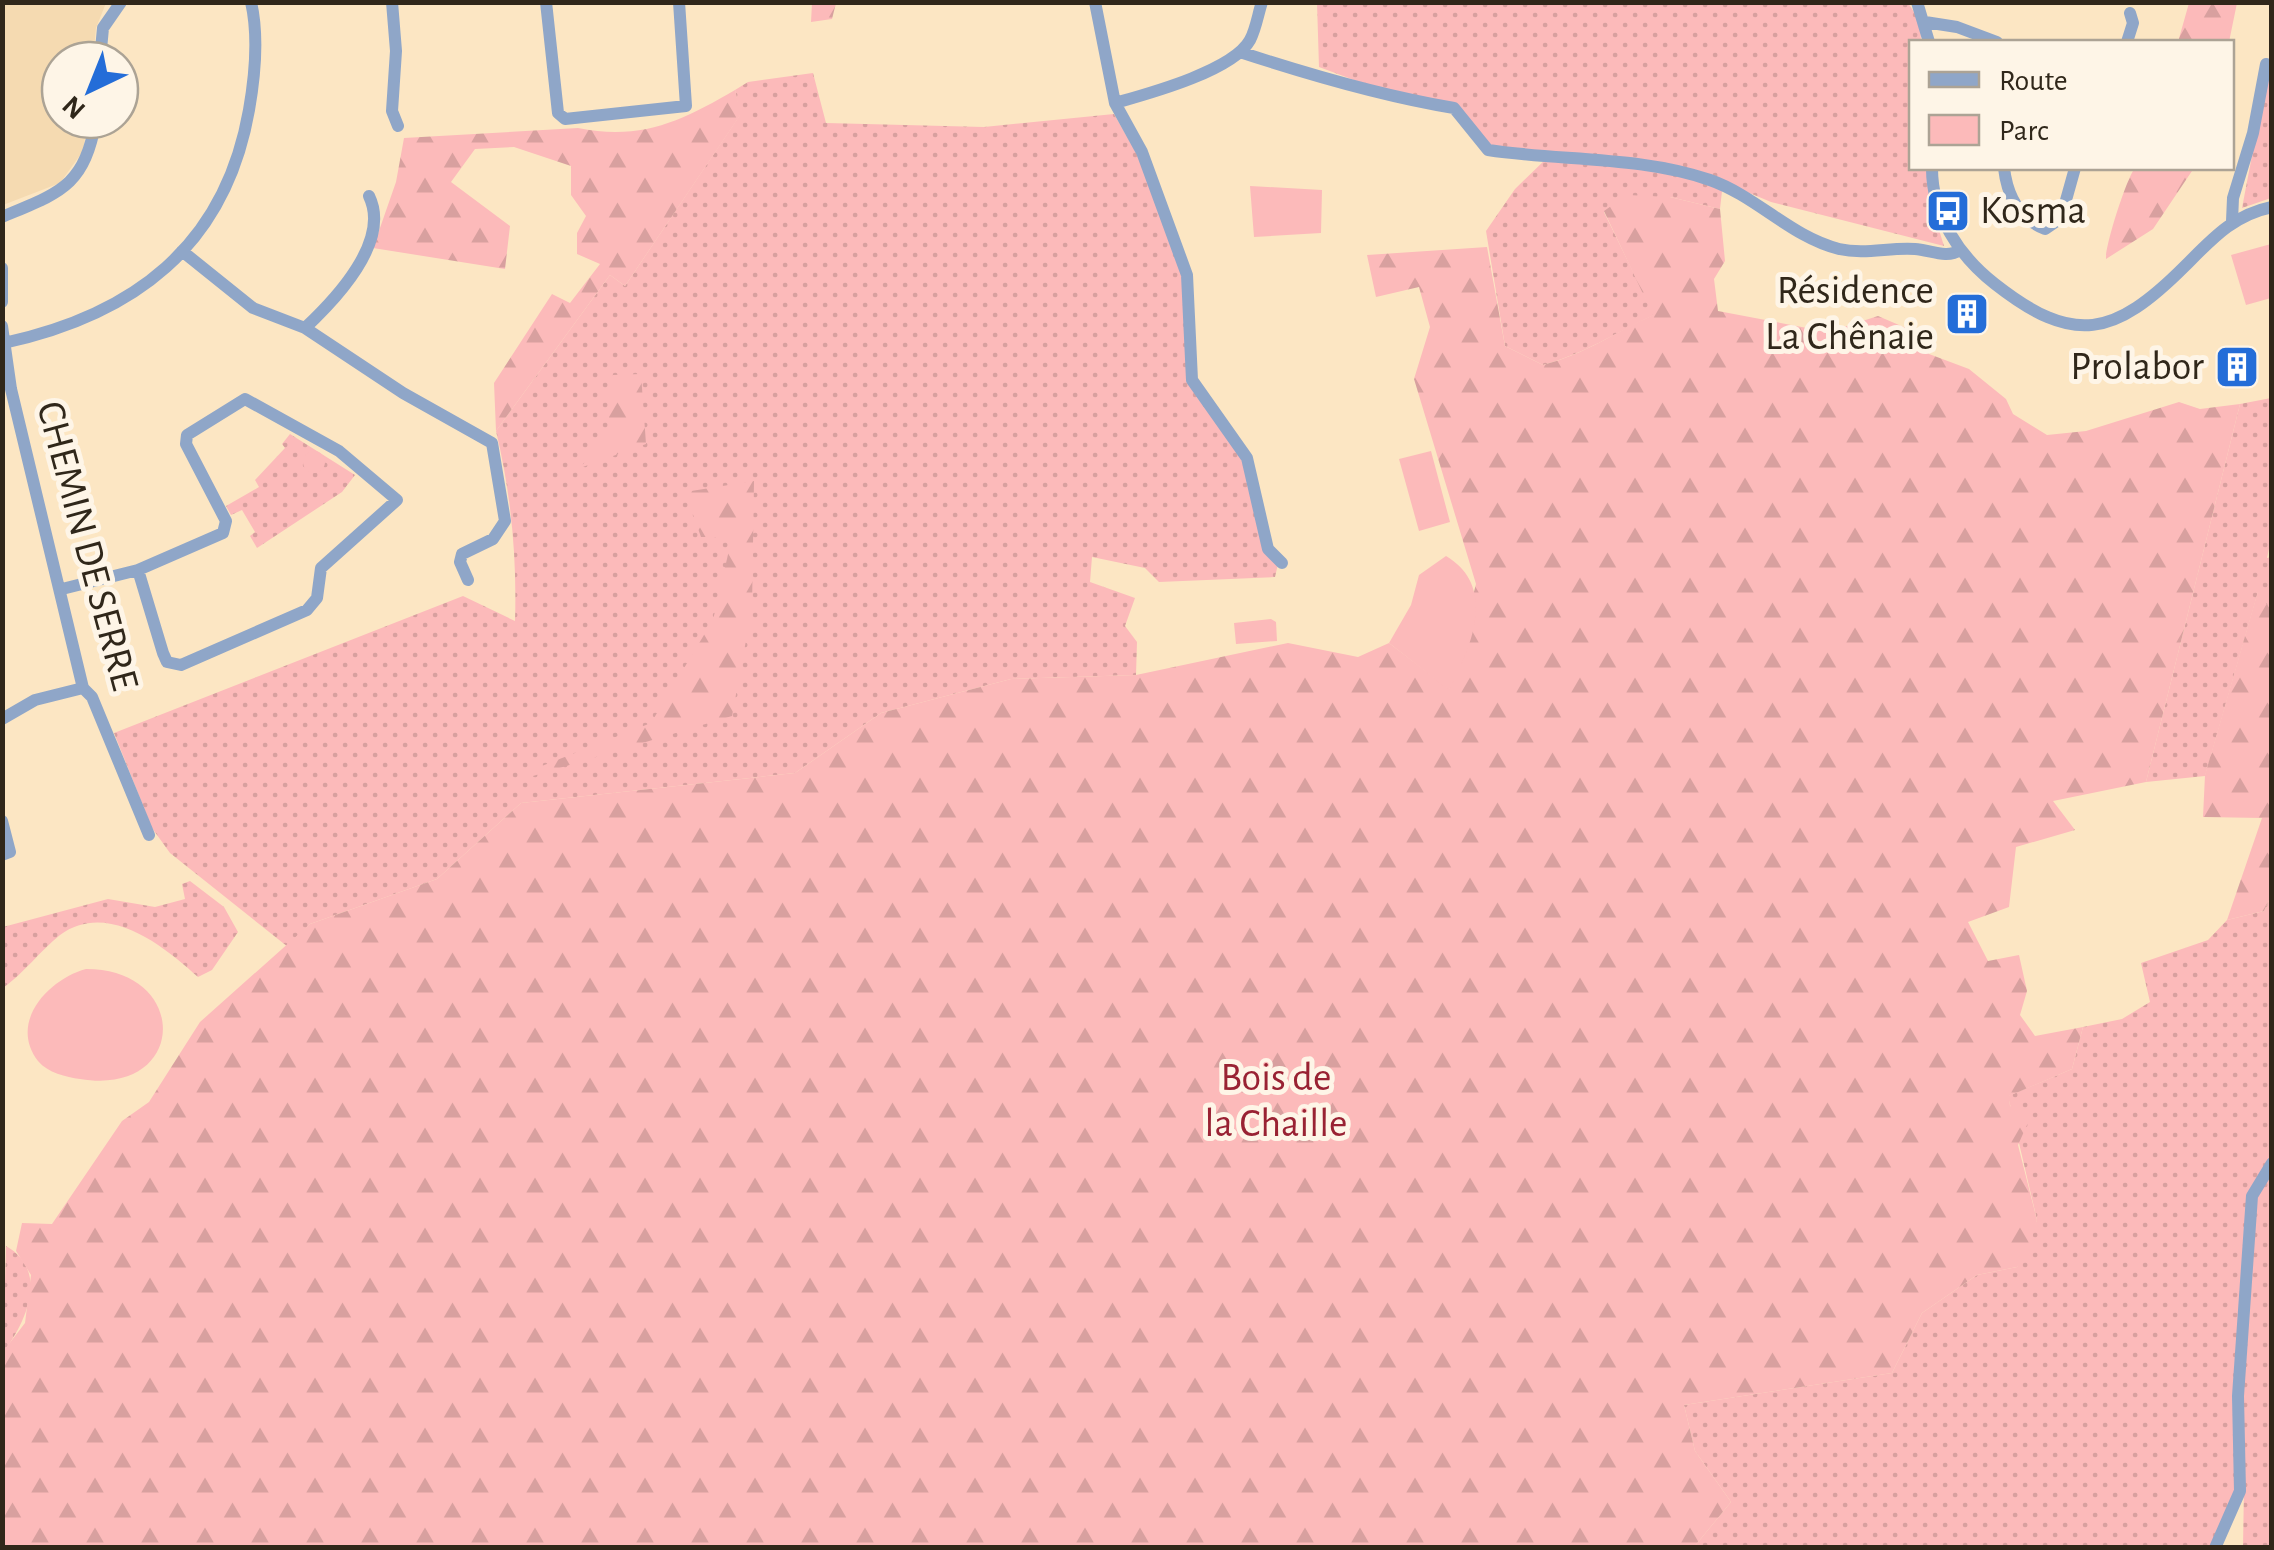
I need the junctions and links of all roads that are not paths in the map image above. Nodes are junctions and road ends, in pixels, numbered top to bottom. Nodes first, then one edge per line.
1 (120, 2) edge
2 (251, 2) edge
3 (392, 2) edge
4 (546, 2) edge
5 (679, 2) edge
6 (1095, 2) edge
7 (1262, 2) edge
8 (1917, 2) edge
9 (2130, 14) dead end
10 (1925, 22) junction
11 (102, 40) edge
12 (1929, 40) edge
13 (1992, 40) edge
14 (2128, 40) edge
15 (1240, 52) junction
16 (2266, 64) dead end
17 (1115, 103) junction
18 (398, 126) dead end
19 (92, 140) edge
20 (1932, 170) edge
21 (2004, 170) edge
22 (2075, 170) edge
23 (369, 196) dead end
24 (2272, 207) edge
25 (2, 216) edge
26 (2232, 221) junction
27 (1960, 250) junction
28 (182, 251) junction
29 (2, 268) edge
30 (2, 302) edge
31 (2, 326) edge
32 (304, 328) junction
33 (4, 343) edge
34 (7, 390) edge
35 (1282, 563) dead end
36 (138, 570) junction
37 (468, 580) dead end
38 (62, 589) junction
39 (83, 688) junction
40 (2, 719) edge
41 (2, 821) edge
42 (149, 834) dead end
43 (2, 855) edge
44 (2272, 1163) edge
45 (2215, 1548) edge

1 - 11 street
2 - 28 street
3 - 18 street
4 - 5 street
6 - 17 street
7 - 15 street
8 - 10 street
9 - 14 street
10 - 12 street
10 - 13 street
15 - 17 street
15 - 27 street
16 - 26 street
17 - 35 street
19 - 25 street
20 - 27 street
21 - 22 street
23 - 32 street
24 - 26 street
26 - 27 street
28 - 32 street
28 - 33 street
29 - 30 street
31 - 33 street, CHEMIN DE SERRE
32 - 37 street
33 - 34 street, CHEMIN DE SERRE
34 - 38 street, CHEMIN DE SERRE
36 - 36 street
36 - 38 street
38 - 39 street, CHEMIN DE SERRE
39 - 40 street
39 - 42 street, CHEMIN DE SERRE
41 - 43 street
44 - 45 street

